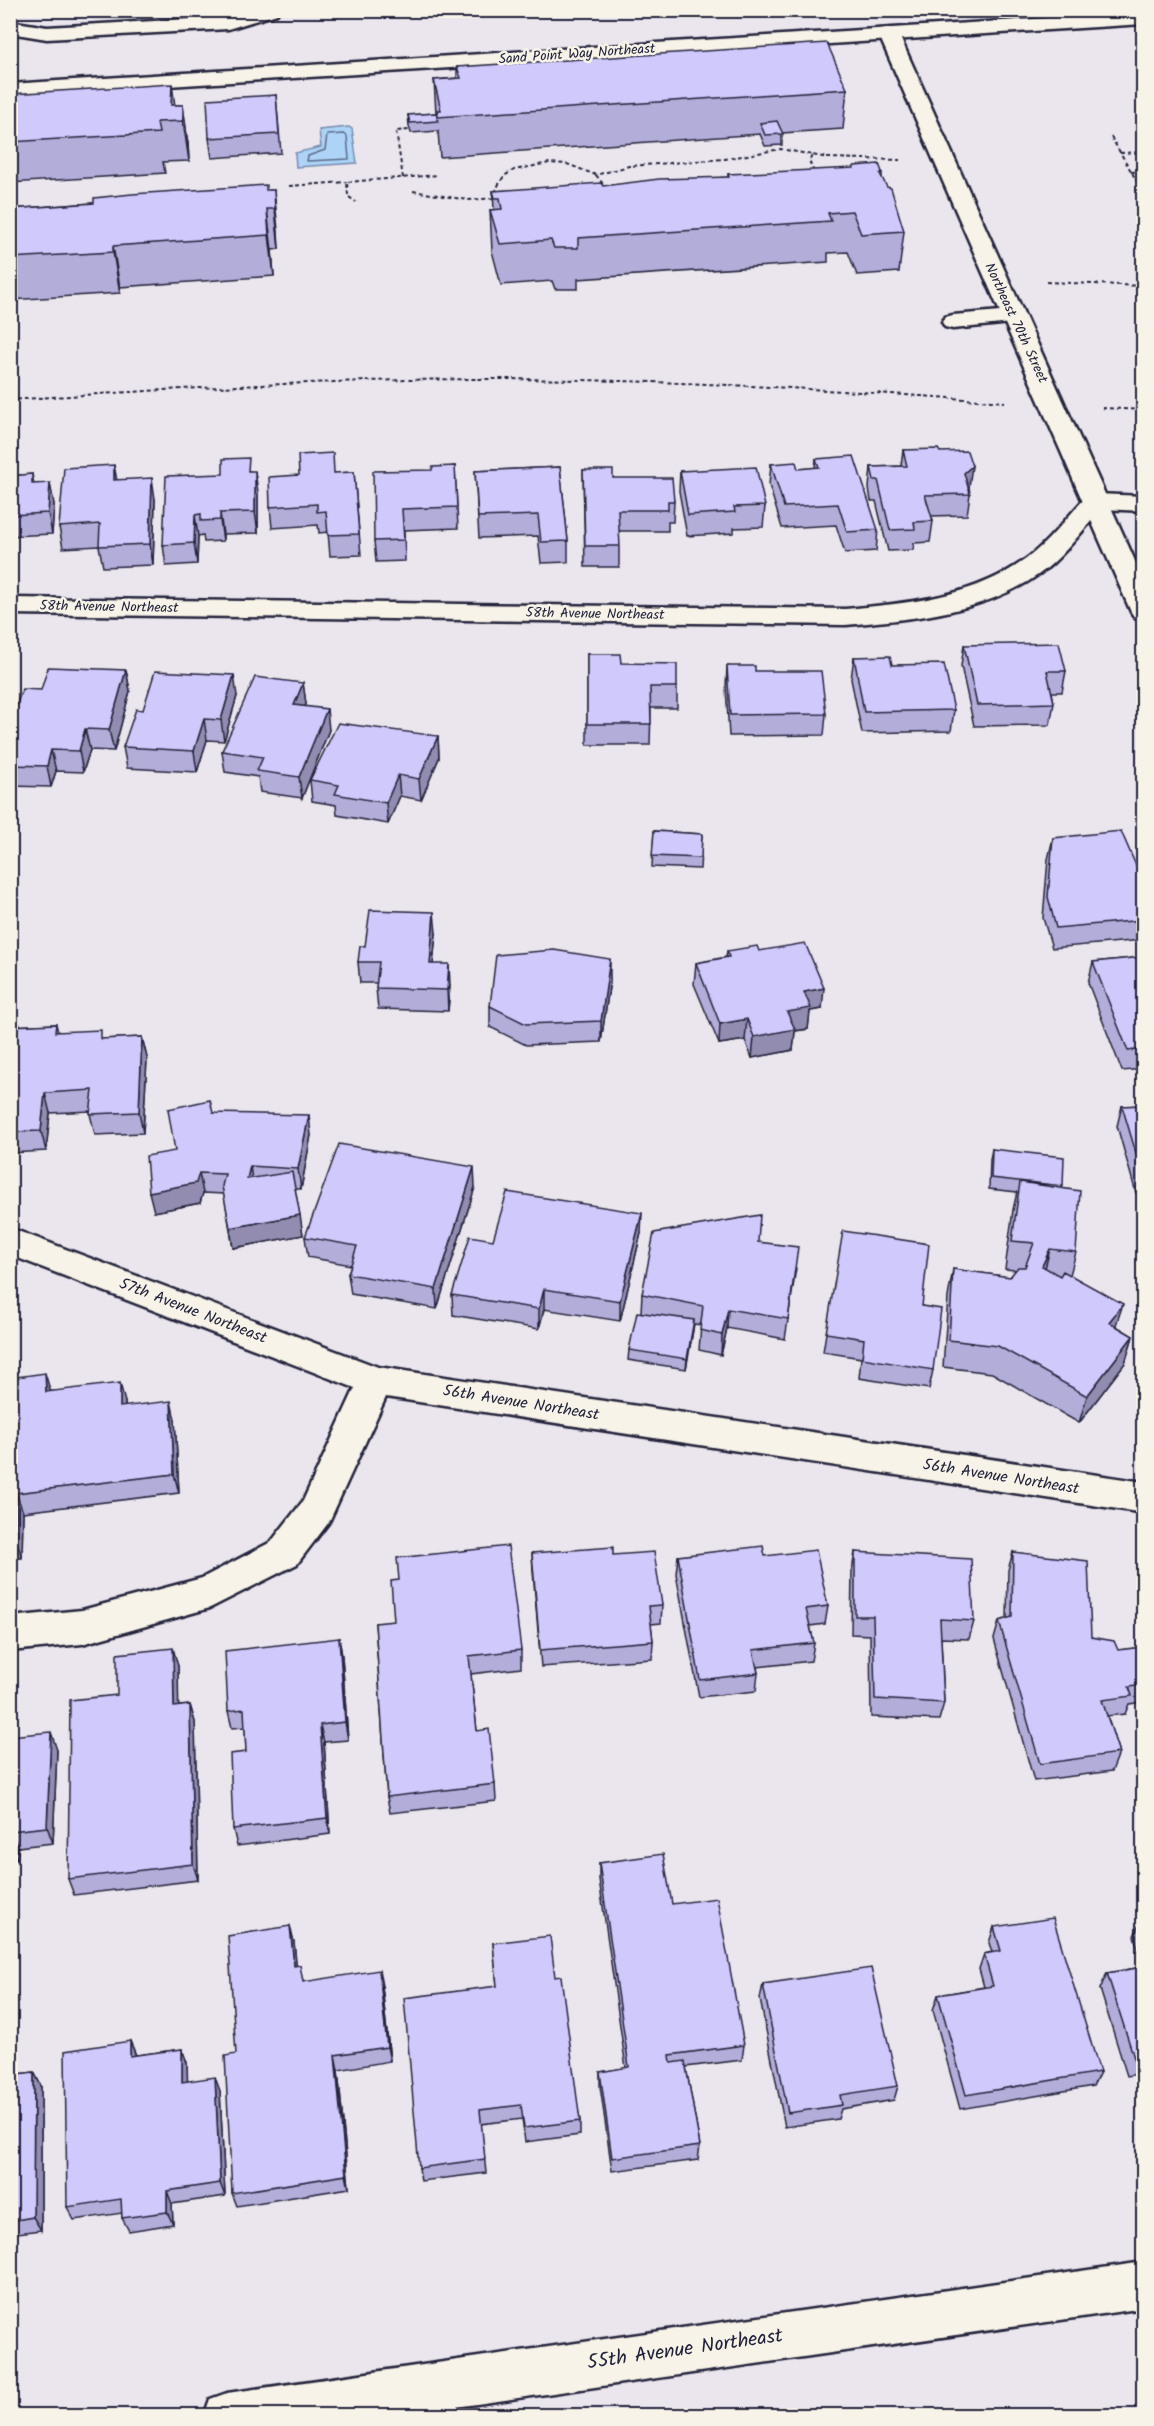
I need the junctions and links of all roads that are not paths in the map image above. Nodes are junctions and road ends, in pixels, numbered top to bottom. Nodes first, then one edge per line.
1 (270, 10) edge
2 (1143, 18) edge
3 (10, 27) edge
4 (889, 35) junction
5 (10, 90) edge
6 (1013, 317) junction
7 (953, 322) dead end
8 (1096, 501) junction
9 (1143, 504) edge
10 (10, 606) edge
11 (1143, 612) edge
12 (10, 1241) edge
13 (376, 1381) junction
14 (1143, 1498) edge
15 (10, 1634) edge
16 (1143, 2285) edge
17 (227, 2415) edge

1 - 3 main road
2 - 4 main road, Sand Point Way Northeast
4 - 5 main road, Sand Point Way Northeast
4 - 6 main road, Northeast 70th Street
6 - 7 main road
6 - 8 main road, Northeast 70th Street
8 - 9 main road
8 - 10 main road, 58th Avenue Northeast
8 - 11 main road, Northeast 70th Street
12 - 13 main road, 57th Avenue Northeast
13 - 14 main road, 56th Avenue Northeast
13 - 15 main road
16 - 17 main road, 55th Avenue Northeast

